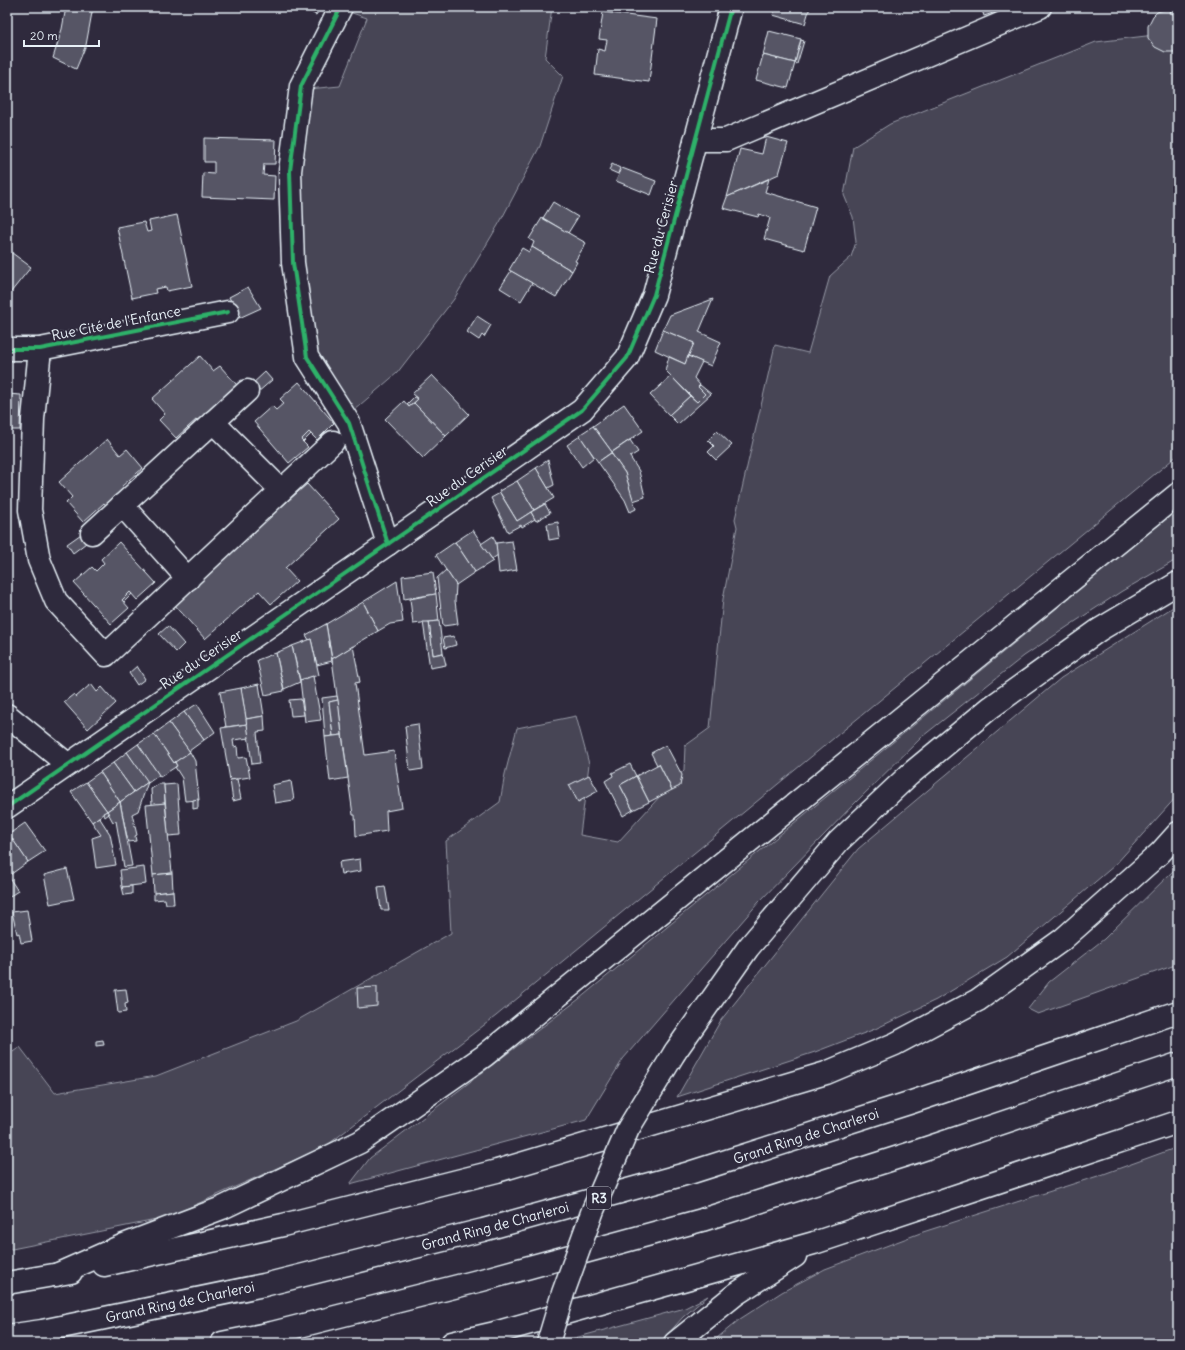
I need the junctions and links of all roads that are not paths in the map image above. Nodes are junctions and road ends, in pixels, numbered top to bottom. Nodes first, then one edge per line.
1 (341, 7) edge
2 (731, 7) edge
3 (1040, 7) edge
4 (696, 140) junction
5 (228, 312) dead end
6 (7, 349) edge
7 (40, 350) junction
8 (247, 391) dead end
9 (213, 422) junction
10 (333, 442) dead end
11 (281, 490) junction
12 (1178, 494) edge
13 (122, 505) junction
14 (92, 533) dead end
15 (388, 544) junction
16 (188, 579) junction
17 (1178, 583) edge
18 (7, 716) edge
19 (67, 764) junction
20 (7, 807) edge
21 (1178, 833) edge
22 (1178, 1012) edge
23 (1178, 1064) edge
24 (1178, 1122) edge
25 (814, 1244) junction
26 (56, 1275) junction
27 (7, 1283) edge
28 (7, 1336) edge
29 (222, 1343) edge
30 (452, 1343) edge
31 (548, 1343) edge
32 (675, 1343) edge

1 - 15 main road
2 - 4 main road, Rue du Cerisier
3 - 4 main road
4 - 15 main road, Rue du Cerisier
5 - 7 main road, Rue Cité de l'Enfance
6 - 7 main road, Rue Cité de l'Enfance
7 - 16 main road, Rue Cité de l'Enfance
8 - 9 main road
9 - 11 main road
9 - 13 main road
10 - 11 main road, Rue Cité de l'Enfance
11 - 16 main road, Rue Cité de l'Enfance
12 - 26 main road
13 - 14 main road
13 - 16 main road
15 - 19 main road, Rue du Cerisier
17 - 31 main road, bridge
18 - 19 main road
19 - 20 main road, Rue du Cerisier
21 - 26 main road
22 - 28 main road, Grand Ring de Charleroi / R3
23 - 29 main road
24 - 25 main road
25 - 30 main road
25 - 32 main road
26 - 27 main road

